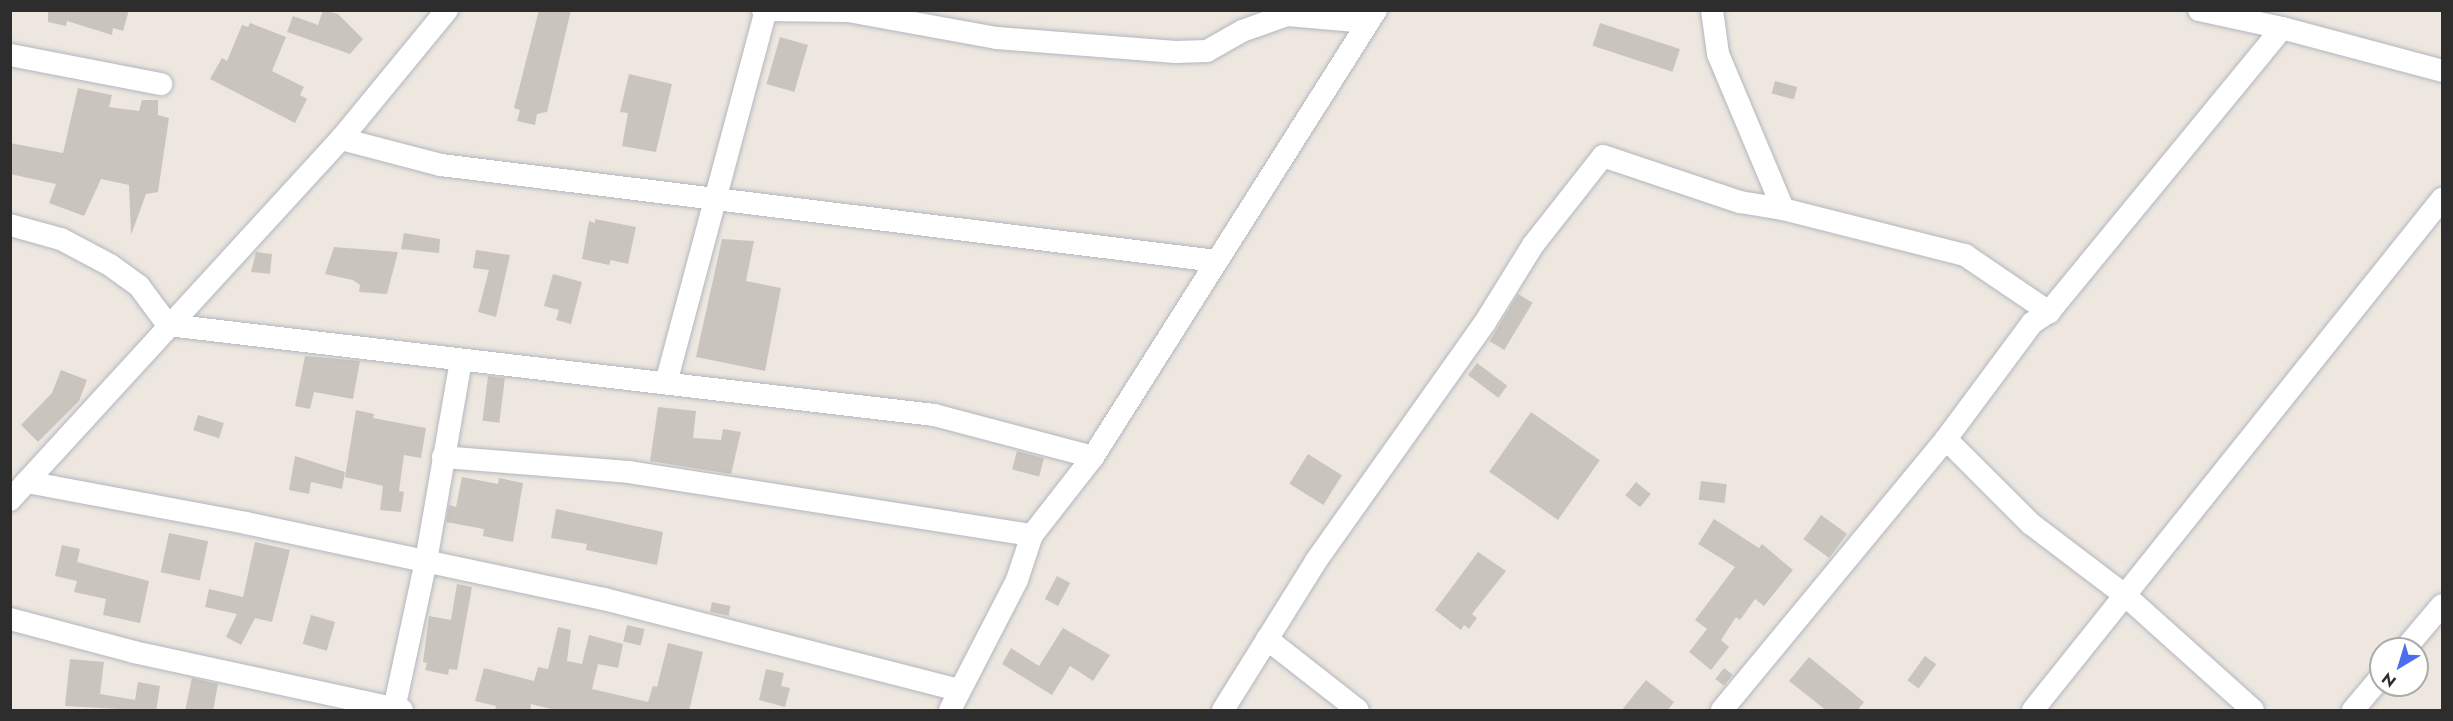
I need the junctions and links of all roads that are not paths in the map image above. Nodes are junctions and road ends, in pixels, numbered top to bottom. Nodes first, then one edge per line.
1 (447, 10) edge
2 (1712, 10) edge
3 (2199, 10) edge
4 (765, 11) edge
5 (1372, 16) edge
6 (2282, 28) junction
7 (10, 56) edge
8 (2442, 71) edge
9 (161, 84) dead end
10 (341, 139) junction
11 (2442, 198) edge
12 (715, 201) junction
13 (1783, 209) junction
14 (10, 225) edge
15 (1216, 261) junction
16 (2049, 312) junction
17 (168, 325) junction
18 (461, 361) junction
19 (666, 383) junction
20 (1946, 439) junction
21 (443, 457) junction
22 (1093, 457) junction
23 (27, 482) junction
24 (10, 500) edge
25 (1032, 535) junction
26 (426, 561) junction
27 (2127, 597) junction
28 (2442, 605) edge
29 (10, 619) edge
30 (2415, 637) edge
31 (1267, 639) junction
32 (2369, 692) edge
33 (954, 700) edge
34 (398, 710) edge
35 (1223, 711) edge
36 (1358, 711) edge
37 (1722, 711) edge
38 (2033, 711) edge
39 (2253, 711) edge
40 (2353, 711) edge

1 - 10 street
2 - 13 street
3 - 6 street
4 - 5 street
4 - 12 street
5 - 15 street
6 - 8 street
6 - 16 street
7 - 9 street
10 - 12 street
10 - 17 street
11 - 27 street
12 - 15 street
12 - 19 street
13 - 16 street
13 - 31 street
14 - 17 street
15 - 22 street
16 - 20 street
17 - 18 street
17 - 23 street
18 - 19 street
18 - 21 street
19 - 22 street
20 - 27 street
20 - 37 street
21 - 25 street
21 - 26 street
22 - 25 street
23 - 24 street
23 - 26 street
25 - 33 street
26 - 33 street
26 - 34 street
27 - 38 street
27 - 39 street
28 - 30 street
29 - 34 street
31 - 35 street
31 - 36 street
32 - 40 street

